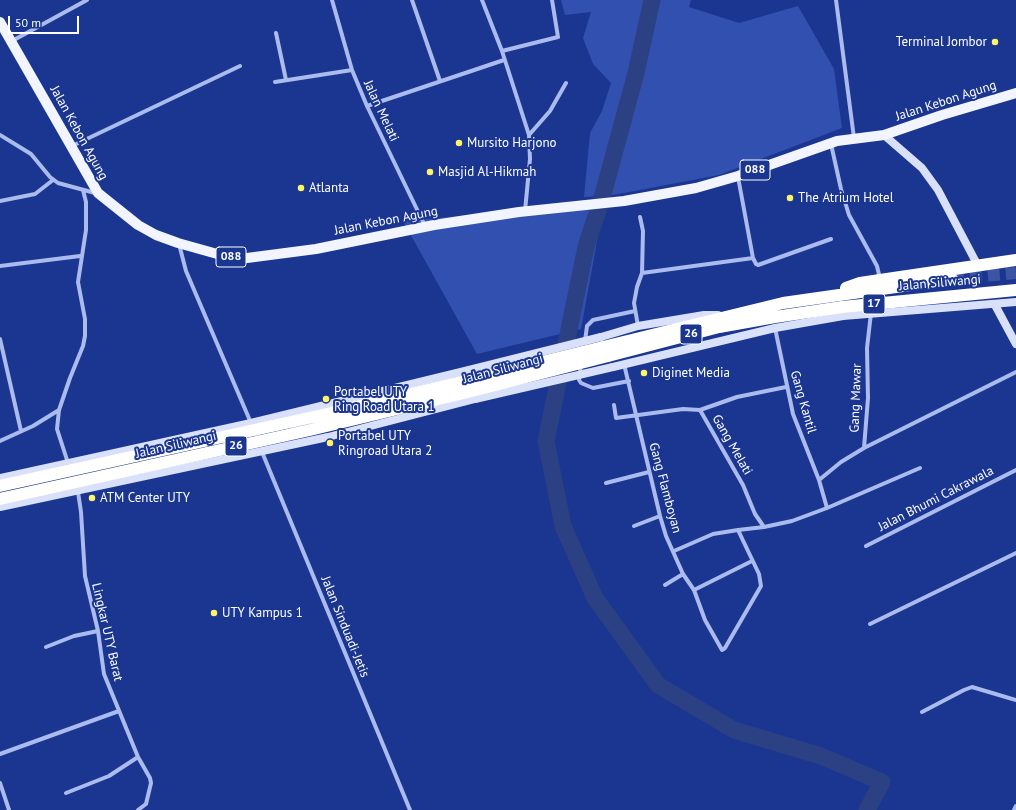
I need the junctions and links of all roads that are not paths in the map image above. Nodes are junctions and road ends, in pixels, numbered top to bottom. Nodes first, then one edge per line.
1 (87, 0) edge
2 (332, 0) edge
3 (412, 0) edge
4 (482, 0) edge
5 (552, 0) edge
6 (836, 0) edge
7 (0, 22) edge
8 (276, 32) dead end
9 (12, 42) junction
10 (502, 51) junction
11 (504, 60) junction
12 (240, 66) dead end
13 (352, 70) junction
14 (286, 80) junction
15 (440, 81) junction
16 (275, 82) dead end
17 (566, 82) dead end
18 (1016, 93) edge
19 (367, 106) junction
20 (0, 135) edge
21 (529, 135) junction
22 (884, 135) junction
23 (854, 138) junction
24 (831, 143) junction
25 (71, 146) junction
26 (738, 176) junction
27 (54, 180) junction
28 (84, 190) junction
29 (98, 193) junction
30 (0, 201) edge
31 (525, 211) junction
32 (640, 217) dead end
33 (426, 226) junction
34 (831, 239) dead end
35 (178, 243) junction
36 (80, 256) junction
37 (753, 258) junction
38 (1016, 260) edge
39 (976, 264) junction
40 (0, 266) edge
41 (642, 273) junction
42 (952, 279) tunnel mouth
43 (880, 280) junction
44 (1016, 290) edge
45 (825, 296) junction
46 (1016, 302) edge
47 (995, 305) junction
48 (635, 311) junction
49 (871, 313) junction
50 (727, 316) junction
51 (775, 322) junction
52 (638, 326) junction
53 (0, 339) edge
54 (1016, 344) edge
55 (606, 351) junction
56 (624, 364) junction
57 (1016, 372) edge
58 (629, 381) junction
59 (471, 385) junction
60 (425, 387) junction
61 (786, 387) junction
62 (446, 398) junction
63 (614, 405) dead end
64 (403, 408) junction
65 (59, 410) junction
66 (700, 410) junction
67 (425, 412) junction
68 (636, 416) junction
69 (251, 423) junction
70 (21, 432) junction
71 (0, 441) edge
72 (864, 448) junction
73 (262, 452) junction
74 (68, 463) junction
75 (920, 468) dead end
76 (1016, 470) edge
77 (649, 472) junction
78 (0, 478) edge
79 (819, 480) junction
80 (606, 483) dead end
81 (0, 486) edge
82 (78, 492) junction
83 (0, 499) edge
84 (0, 507) edge
85 (827, 508) junction
86 (660, 516) junction
87 (634, 526) dead end
88 (764, 527) junction
89 (738, 530) junction
90 (866, 546) dead end
91 (674, 551) junction
92 (1016, 552) edge
93 (752, 561) junction
94 (684, 574) junction
95 (665, 585) dead end
96 (694, 590) junction
97 (870, 624) dead end
98 (98, 631) junction
99 (46, 647) dead end
100 (1016, 700) edge
101 (119, 711) junction
102 (922, 712) dead end
103 (0, 754) edge
104 (138, 757) junction
105 (0, 783) edge
106 (1, 790) edge
107 (66, 793) dead end
108 (1016, 806) edge
109 (9, 810) edge
110 (138, 810) edge
111 (410, 810) edge
112 (1014, 810) edge

1 - 9 street
2 - 13 street, Jalan Melati
3 - 15 street
4 - 10 street
5 - 10 street
6 - 23 street
7 - 9 main road, Jalan Kebon Agung / 088
8 - 14 street
9 - 25 main road, Jalan Kebon Agung / 088
10 - 11 street
11 - 15 street
11 - 21 street
12 - 25 street
13 - 14 street
13 - 19 street, Jalan Melati
14 - 16 street
15 - 19 street
17 - 21 street
18 - 22 main road, Jalan Kebon Agung / 088
19 - 33 street, Jalan Melati
20 - 27 street
21 - 31 street
22 - 23 main road, Jalan Kebon Agung / 088
22 - 39 street, Jalan Kebon Agung
23 - 24 main road, Jalan Kebon Agung / 088
24 - 26 main road, Jalan Kebon Agung / 088
24 - 43 street
25 - 29 main road, Jalan Kebon Agung / 088
26 - 31 main road, Jalan Kebon Agung / 088
26 - 37 street
27 - 28 street
27 - 30 street
28 - 29 street
28 - 36 street
29 - 35 main road, Jalan Kebon Agung / 088
31 - 33 main road, Jalan Kebon Agung / 088
32 - 41 street
33 - 35 main road, Jalan Kebon Agung / 088
34 - 37 street
35 - 69 street
36 - 40 street
36 - 65 street
37 - 41 street
38 - 39 highway, 26
39 - 43 highway, 26
41 - 48 street
42 - 45 highway, Jalan Siliwangi / 17
43 - 45 highway, 26
44 - 51 highway, Jalan Siliwangi / 17
45 - 50 highway, Jalan Siliwangi / 26
46 - 47 street
47 - 49 street
47 - 54 street
48 - 52 street
48 - 58 street
49 - 51 street
49 - 72 street, Gang Mawar
50 - 52 street
50 - 55 highway, Jalan Siliwangi / 26
51 - 55 highway, Jalan Siliwangi / 26
51 - 56 street
51 - 61 street, Gang Kantil
52 - 55 street
53 - 70 street
55 - 56 street
55 - 59 highway, Jalan Siliwangi / 26, bridge
55 - 59 street, bridge
56 - 58 street, Gang Flamboyan
57 - 72 street
58 - 68 street, Gang Flamboyan
59 - 60 highway, Jalan Siliwangi / 26
59 - 62 highway, Jalan Siliwangi / 26
59 - 67 street, 26
60 - 69 street
60 - 81 highway, Jalan Siliwangi / 26
61 - 66 street, Gang Melati
61 - 79 street, Gang Kantil
62 - 64 highway, Jalan Siliwangi / 26
62 - 67 highway, 26
63 - 68 street
64 - 67 highway, 26
64 - 83 highway, Jalan Siliwangi / 26
65 - 70 street
65 - 74 street
66 - 68 street
66 - 88 street, Gang Melati
67 - 73 street
68 - 77 street, Gang Flamboyan
69 - 74 street
70 - 71 street
72 - 79 street, Gang Mawar
73 - 82 street
73 - 111 street, Jalan Sinduadi-Jetis
74 - 78 street
75 - 85 street
76 - 90 street, Jalan Bhumi Cakrawala
77 - 80 street
77 - 86 street, Gang Flamboyan
79 - 85 street
82 - 84 street
82 - 98 street, Lingkar UTY Barat
85 - 88 street
86 - 87 street
86 - 91 street, Gang Flamboyan
88 - 89 street
89 - 91 street
89 - 93 street
91 - 94 street, Gang Flamboyan
92 - 97 street
93 - 96 street
93 - 96 street, Gang Flamboyan
94 - 95 street
94 - 96 street, Gang Flamboyan
98 - 99 street
98 - 101 street, Lingkar UTY Barat
100 - 102 street
101 - 103 street
101 - 104 street, Lingkar UTY Barat
104 - 107 street
104 - 110 street, Lingkar UTY Barat
105 - 106 street
106 - 109 street
108 - 112 street

